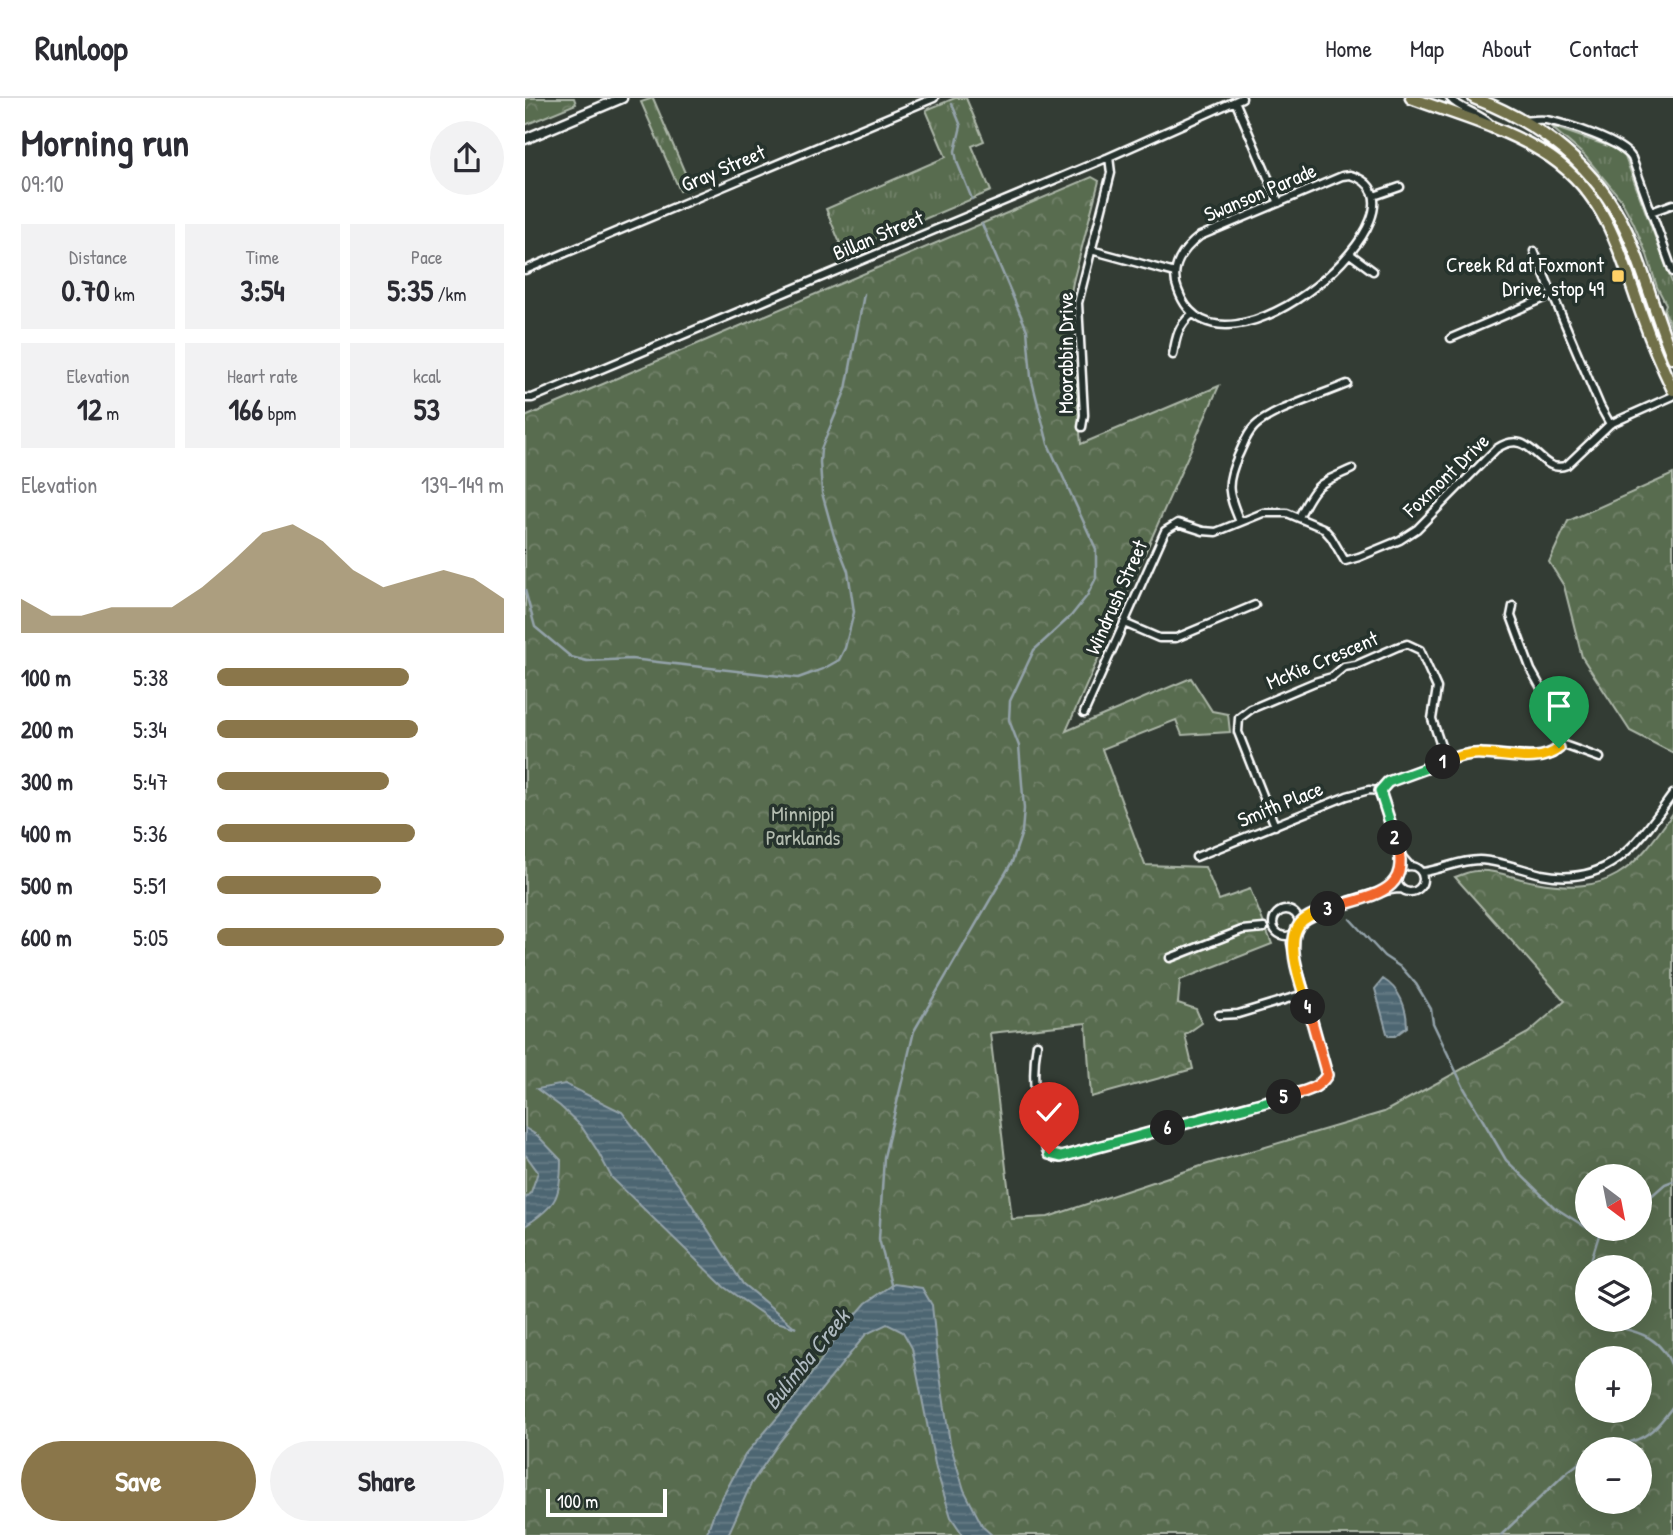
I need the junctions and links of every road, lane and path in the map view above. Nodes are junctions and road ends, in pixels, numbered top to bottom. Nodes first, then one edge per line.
1 (622, 98) edge
2 (933, 98) edge
3 (1411, 98) edge
4 (1450, 98) edge
5 (1474, 98) edge
6 (1239, 99) edge
7 (1486, 101) edge
8 (1524, 121) junction
9 (1494, 130) junction
10 (525, 139) edge
11 (1109, 157) junction
12 (1399, 187) dead end
13 (1374, 196) junction
14 (1279, 203) junction
15 (1673, 204) edge
16 (1651, 212) junction
17 (1091, 250) junction
18 (1534, 251) dead end
19 (1350, 254) junction
20 (525, 270) edge
21 (1373, 271) dead end
22 (1673, 272) edge
23 (1175, 273) junction
24 (1552, 295) junction
25 (1192, 314) junction
26 (1451, 338) dead end
27 (1173, 355) dead end
28 (1673, 358) edge
29 (1347, 384) dead end
30 (1673, 390) edge
31 (1673, 396) edge
32 (525, 398) edge
33 (1610, 425) junction
34 (1082, 427) dead end
35 (1352, 469) dead end
36 (1299, 517) junction
37 (1240, 522) junction
38 (1255, 605) dead end
39 (1513, 606) dead end
40 (1124, 623) junction
41 (1084, 713) dead end
42 (1561, 744) junction
43 (1600, 758) dead end
44 (1446, 761) junction
45 (1380, 791) junction
46 (1673, 794) edge
47 (1275, 826) junction
48 (1196, 857) dead end
49 (1402, 857) junction
50 (1410, 866) junction
51 (1436, 870) junction
52 (1399, 872) junction
53 (1422, 872) junction
54 (1424, 880) junction
55 (1397, 881) junction
56 (1401, 889) junction
57 (1387, 890) junction
58 (1294, 912) junction
59 (1310, 916) junction
60 (1299, 924) junction
61 (1264, 928) dead end
62 (1295, 932) junction
63 (1283, 936) junction
64 (1291, 943) junction
65 (1170, 958) dead end
66 (1304, 994) junction
67 (1219, 1015) dead end
68 (1037, 1044) dead end

1 - 10 street
2 - 20 street, Gray Street
3 - 9 main road
4 - 9 street
5 - 7 main road
6 - 11 street, Billan Street
6 - 14 street
7 - 8 main road
8 - 16 street
8 - 28 main road
9 - 30 main road
11 - 17 street, Moorabbin Drive
11 - 32 street, Billan Street
12 - 13 street
13 - 14 street, Swanson Parade
13 - 19 street
14 - 23 street, Swanson Parade
15 - 16 street
16 - 22 street
17 - 23 street
17 - 34 street, Moorabbin Drive
18 - 24 street
19 - 21 street
19 - 25 street
23 - 25 street
24 - 26 street
24 - 33 street
25 - 27 street
29 - 37 street
31 - 33 street, Foxmont Drive
33 - 36 street, Foxmont Drive
35 - 36 street
36 - 37 street, Foxmont Drive
37 - 40 street, Windrush Street
38 - 40 street
39 - 42 street
40 - 41 street, Windrush Street
42 - 43 street
42 - 44 street
44 - 45 street
44 - 47 street, McKie Crescent
45 - 47 street, Smith Place
45 - 49 street
46 - 51 street
47 - 48 street, Smith Place
49 - 50 street
49 - 52 street
50 - 52 street
50 - 53 street
51 - 53 street
51 - 54 street
52 - 55 street
53 - 54 street
54 - 56 street
55 - 56 street
55 - 57 street
56 - 57 street
57 - 59 street
58 - 59 street
58 - 60 street
58 - 63 street
59 - 60 street
60 - 62 street
61 - 65 street
62 - 63 street
62 - 64 street
63 - 64 street
64 - 66 street
66 - 67 street
66 - 68 street

